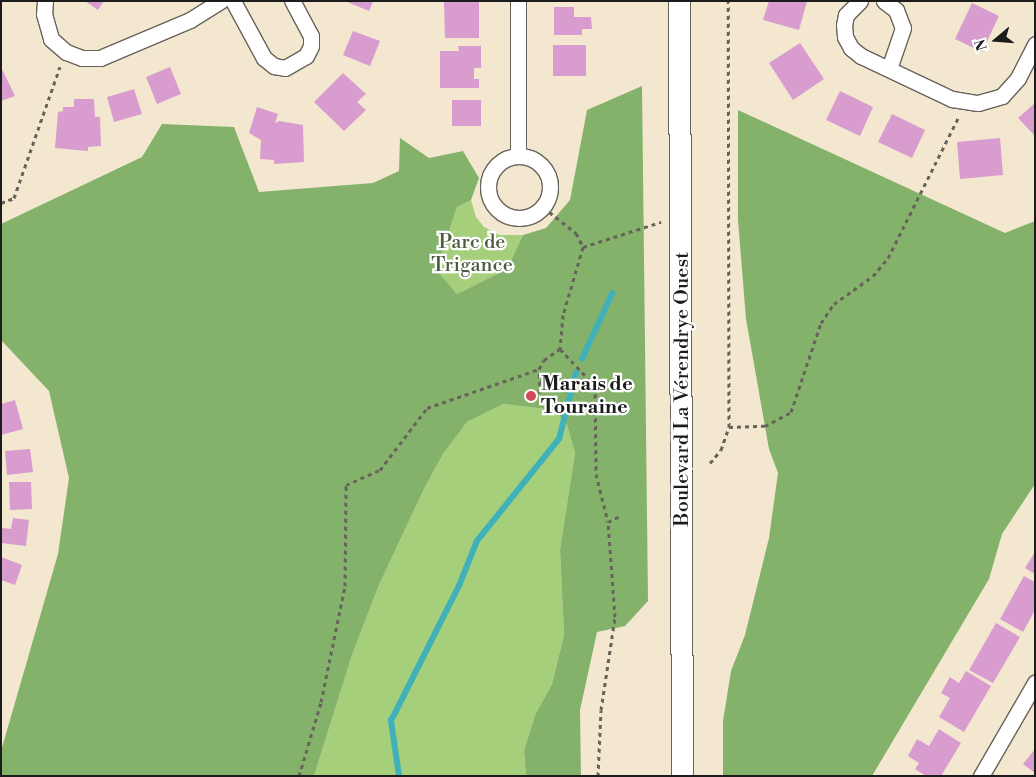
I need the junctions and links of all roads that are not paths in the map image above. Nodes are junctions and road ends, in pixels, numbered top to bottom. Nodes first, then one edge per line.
1 (46, 1) edge
2 (221, 1) edge
3 (232, 1) edge
4 (292, 1) edge
5 (518, 1) edge
6 (679, 1) edge
7 (860, 1) edge
8 (884, 1) edge
9 (1035, 44) edge
10 (889, 69) junction
11 (518, 156) junction
12 (683, 653) junction
13 (1035, 683) edge
14 (682, 776) edge
15 (690, 776) edge
16 (981, 776) edge

1 - 2 street
3 - 4 street
5 - 11 street
6 - 12 main road, Boulevard La Vérendrye Ouest
7 - 10 street
8 - 10 street
9 - 10 street
11 - 11 street
12 - 14 main road, Boulevard La Vérendrye Ouest
12 - 15 main road
13 - 16 street

